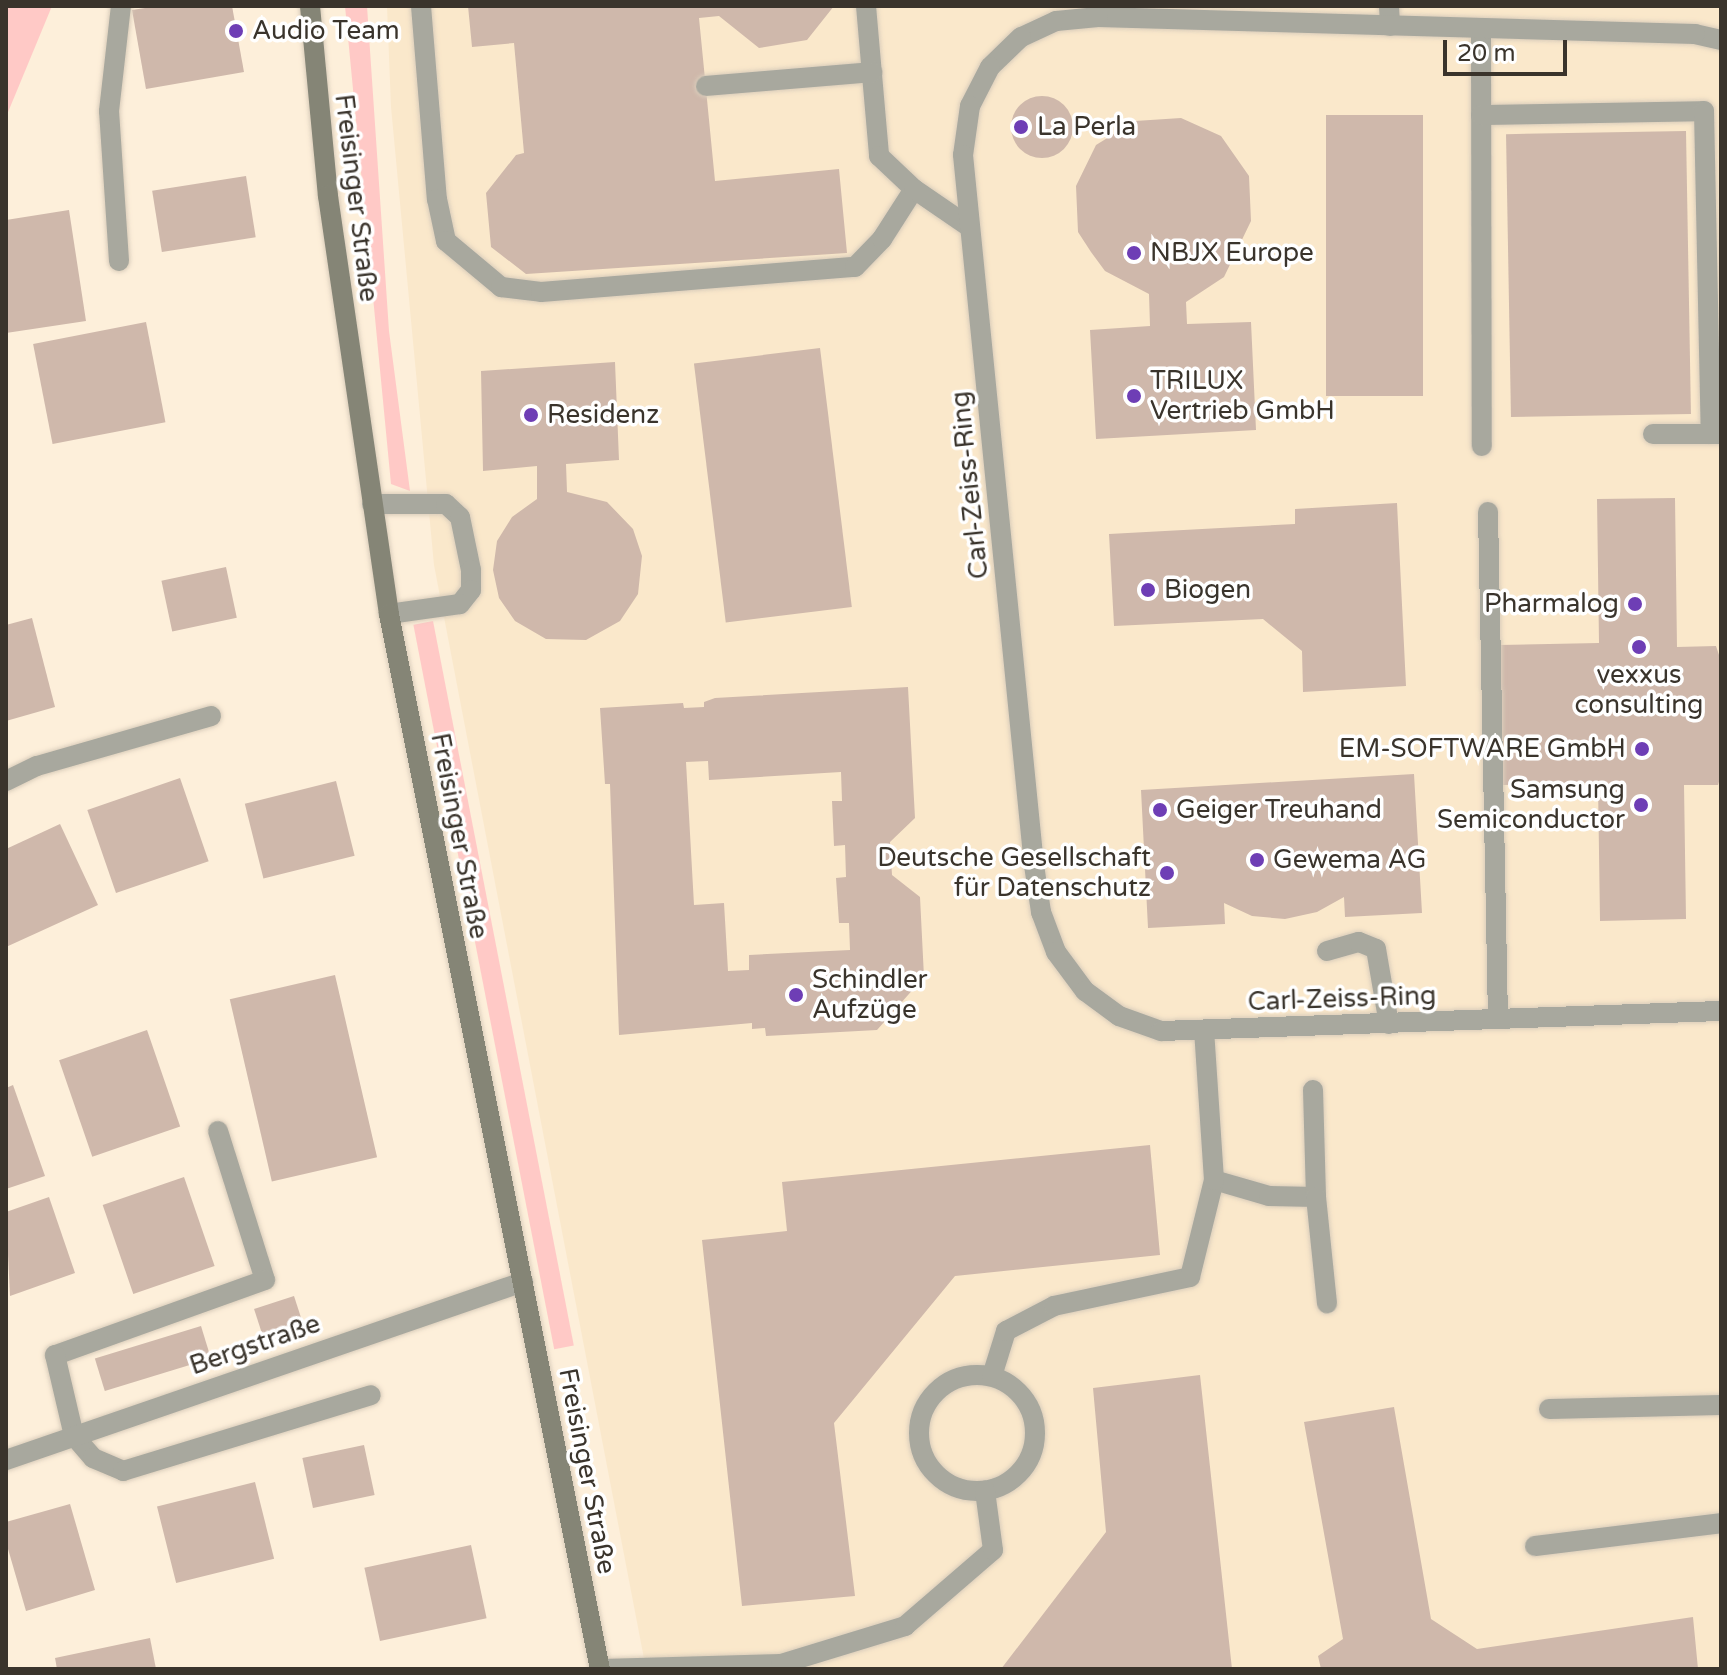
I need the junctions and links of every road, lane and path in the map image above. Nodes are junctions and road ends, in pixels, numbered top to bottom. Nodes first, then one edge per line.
1 (121, 6) edge
2 (310, 6) edge
3 (421, 6) edge
4 (866, 6) edge
5 (1218, 13) edge
6 (1390, 16) edge
7 (1481, 28) junction
8 (1721, 40) edge
9 (872, 72) junction
10 (706, 86) dead end
11 (1481, 115) junction
12 (914, 189) junction
13 (968, 226) junction
14 (119, 261) dead end
15 (1653, 434) dead end
16 (1716, 434) edge
17 (1482, 446) dead end
18 (372, 504) junction
19 (1488, 512) dead end
20 (389, 614) junction
21 (211, 716) dead end
22 (6, 781) edge
23 (1327, 951) dead end
24 (1721, 1011) edge
25 (1498, 1019) junction
26 (1389, 1024) junction
27 (1204, 1030) junction
28 (1313, 1090) dead end
29 (218, 1131) dead end
30 (1214, 1180) junction
31 (1316, 1197) junction
32 (523, 1282) junction
33 (1327, 1303) dead end
34 (992, 1376) junction
35 (371, 1395) dead end
36 (1721, 1405) edge
37 (1549, 1409) dead end
38 (74, 1436) junction
39 (6, 1460) edge
40 (985, 1491) junction
41 (1721, 1523) edge
42 (1535, 1546) dead end
43 (601, 1669) edge

1 - 14 street
2 - 18 main road, Freisinger Straße
3 - 12 street
4 - 9 street
5 - 6 street, Carl-Zeiss-Ring
5 - 13 street, Carl-Zeiss-Ring
6 - 7 street, Carl-Zeiss-Ring
7 - 8 street, Carl-Zeiss-Ring
7 - 11 street
9 - 10 street
9 - 12 street
11 - 16 street
11 - 17 street
12 - 13 street
13 - 27 street, Carl-Zeiss-Ring
15 - 16 street
18 - 20 main road, Freisinger Straße
18 - 20 street
19 - 25 street
20 - 32 main road, Freisinger Straße
21 - 22 street
23 - 26 street
24 - 25 street, Carl-Zeiss-Ring
25 - 26 street, Carl-Zeiss-Ring
26 - 27 street, Carl-Zeiss-Ring
27 - 30 street
28 - 31 street
29 - 38 street
30 - 31 street
30 - 34 street
31 - 33 street
32 - 38 street, Bergstraße
32 - 43 main road, Freisinger Straße
34 - 40 street
34 - 40 street
35 - 38 street
36 - 37 street
38 - 39 street, Bergstraße
40 - 43 street
41 - 42 street

